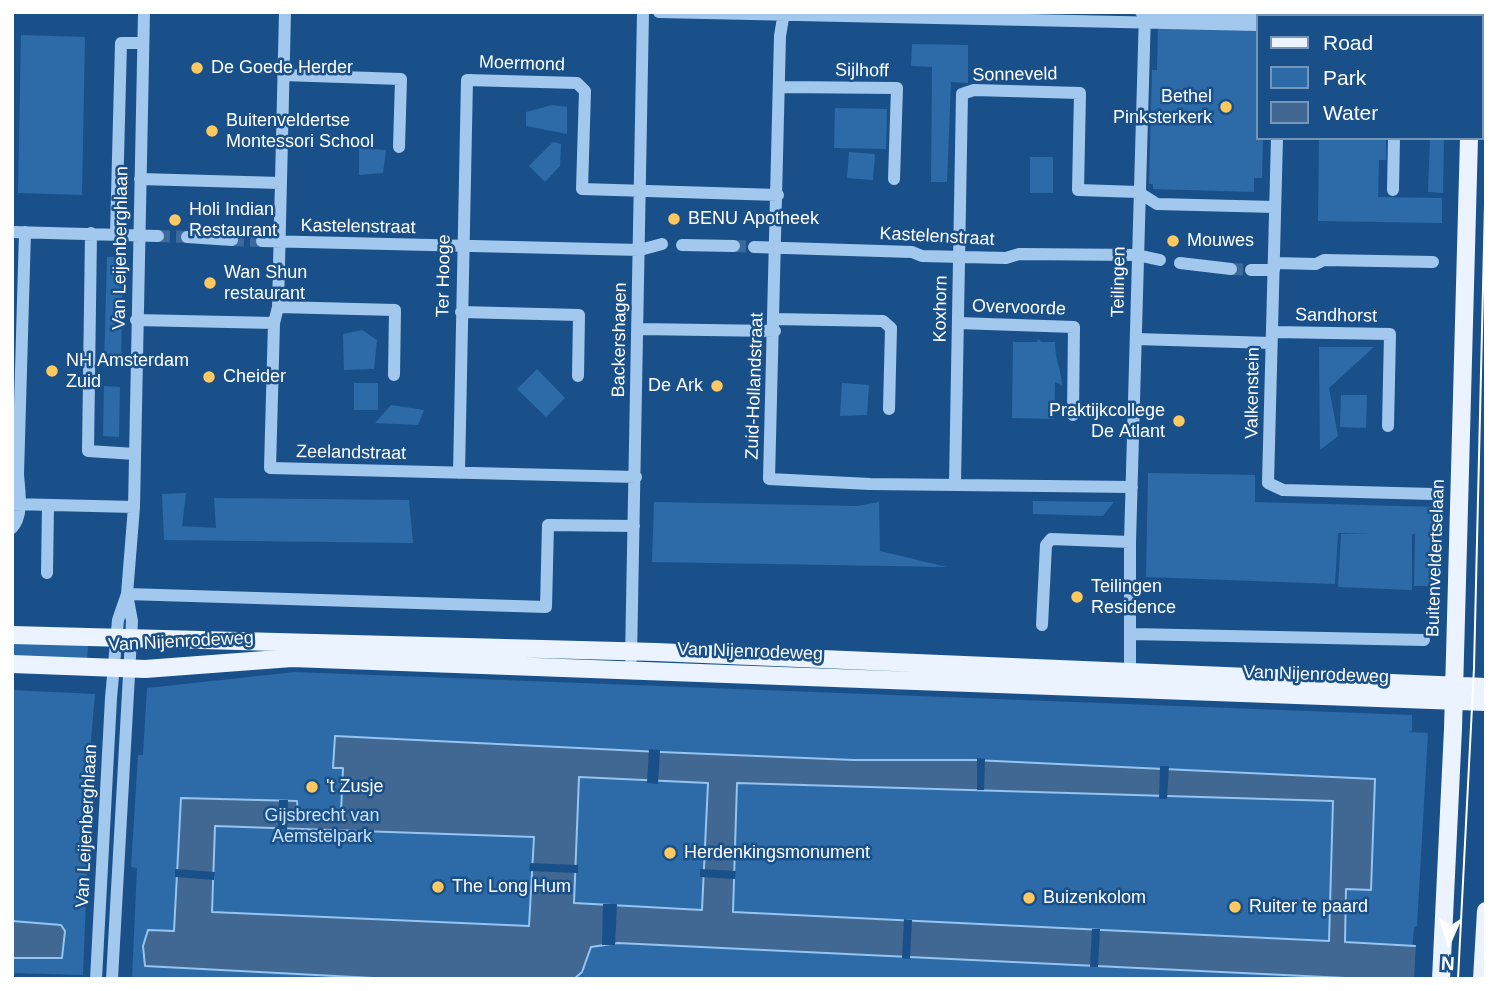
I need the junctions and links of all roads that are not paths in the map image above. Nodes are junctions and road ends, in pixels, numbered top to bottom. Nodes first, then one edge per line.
1 (144, 12) edge
2 (285, 12) edge
3 (643, 12) edge
4 (659, 12) edge
5 (783, 14) edge
6 (846, 14) edge
7 (1144, 16) edge
8 (1256, 16) edge
9 (1073, 17) edge
10 (1256, 25) edge
11 (143, 43) junction
12 (283, 75) junction
13 (467, 80) joint
14 (779, 87) junction
15 (962, 94) joint
16 (1277, 140) edge
17 (1394, 140) edge
18 (1469, 140) edge
19 (399, 147) dead end
20 (140, 179) junction
21 (894, 179) dead end
22 (280, 183) junction
23 (1393, 190) dead end
24 (640, 191) junction
25 (1138, 192) junction
26 (778, 195) junction
27 (1275, 207) junction
28 (18, 232) edge
29 (91, 233) junction
30 (116, 234) junction
31 (139, 235) junction
32 (158, 236) tunnel mouth
33 (187, 237) tunnel mouth
34 (232, 240) tunnel mouth
35 (262, 242) tunnel mouth
36 (279, 242) junction
37 (662, 244) dead end
38 (682, 245) dead end
39 (734, 246) tunnel mouth
40 (462, 247) junction
41 (754, 247) tunnel mouth
42 (776, 248) junction
43 (640, 250) junction
44 (1138, 255) junction
45 (959, 257) junction
46 (1160, 260) dead end
47 (1433, 262) dead end
48 (1180, 263) dead end
49 (1275, 267) junction
50 (1231, 269) tunnel mouth
51 (1251, 270) tunnel mouth
52 (278, 307) junction
53 (461, 312) junction
54 (136, 320) junction
55 (274, 323) junction
56 (958, 323) junction
57 (775, 325) junction
58 (639, 329) junction
59 (1272, 337) junction
60 (1136, 339) junction
61 (394, 375) dead end
62 (578, 376) dead end
63 (889, 409) dead end
64 (1073, 415) dead end
65 (1388, 426) dead end
66 (135, 454) junction
67 (459, 473) junction
68 (15, 474) edge
69 (636, 477) junction
70 (955, 483) junction
71 (1132, 487) junction
72 (1433, 494) dead end
73 (16, 504) edge
74 (48, 505) junction
75 (134, 507) junction
76 (634, 526) junction
77 (12, 528) edge
78 (1130, 542) junction
79 (47, 573) dead end
80 (127, 594) junction
81 (1042, 625) dead end
82 (1131, 634) junction
83 (12, 635) edge
84 (123, 638) junction
85 (1423, 640) dead end
86 (631, 661) junction
87 (12, 664) edge
88 (121, 667) junction
89 (1130, 681) junction
90 (1486, 687) edge
91 (1453, 693) junction
92 (1486, 702) edge
93 (1486, 911) edge
94 (1484, 937) edge
95 (96, 979) edge
96 (112, 979) edge
97 (1441, 979) edge
98 (1482, 979) edge

1 - 11 street, Van Leijenberghlaan
2 - 12 street, Zeelandstraat
3 - 24 street, Backershagen
4 - 5 street
5 - 6 street
5 - 14 street, Zuid-Hollandstraat
6 - 9 street
7 - 8 street
7 - 9 street
7 - 10 street
7 - 25 street, Teilingen
11 - 20 street, Van Leijenberghlaan
11 - 30 street, Van Leijenberghlaan
12 - 19 street
12 - 22 street, Zeelandstraat
13 - 24 street, Moermond
13 - 40 street, Ter Hooge
14 - 21 street, Sijlhoff
14 - 26 street, Zuid-Hollandstraat
15 - 25 street, Sonneveld
15 - 45 street, Koxhorn
16 - 27 street, Valkenstein
17 - 23 street
18 - 91 main road, Buitenveldertselaan
20 - 22 street
20 - 31 street, Van Leijenberghlaan
22 - 36 street, Zeelandstraat
24 - 26 street
24 - 43 street, Backershagen
25 - 27 street
25 - 44 street, Teilingen
26 - 42 street, Zuid-Hollandstraat
27 - 49 street, Valkenstein
28 - 29 street
28 - 68 street
29 - 30 street
29 - 66 street, Van Leijenberghlaan
30 - 31 street
31 - 32 street
31 - 54 street, Van Leijenberghlaan
33 - 34 street
35 - 36 street, Kastelenstraat
36 - 40 street, Kastelenstraat
36 - 52 street, Zeelandstraat
37 - 43 street, Kastelenstraat
38 - 39 street
40 - 43 street, Kastelenstraat
40 - 53 street, Ter Hooge
41 - 42 street, Kastelenstraat
42 - 45 street, Kastelenstraat
42 - 57 street, Zuid-Hollandstraat
43 - 58 street, Backershagen
44 - 45 street, Kastelenstraat
44 - 46 street, Kastelenstraat
44 - 60 street, Teilingen
45 - 56 street, Koxhorn
47 - 49 street
48 - 50 street
49 - 51 street
49 - 59 street, Valkenstein
52 - 55 street, Zeelandstraat
52 - 61 street
53 - 62 street
53 - 67 street, Ter Hooge
54 - 55 street
54 - 66 street, Van Leijenberghlaan
55 - 67 street, Zeelandstraat
56 - 64 street, Overvoorde
56 - 70 street, Koxhorn
57 - 58 street
57 - 63 street
57 - 70 street, Zuid-Hollandstraat
58 - 69 street, Backershagen
59 - 60 street
59 - 65 street, Sandhorst
59 - 72 street, Valkenstein
60 - 71 street, Teilingen
66 - 75 street, Van Leijenberghlaan
67 - 69 street, Zeelandstraat
68 - 73 street
69 - 76 street, Backershagen
70 - 71 street, Zuid-Hollandstraat
71 - 78 street, Teilingen
73 - 74 street
73 - 77 street
74 - 75 street
74 - 79 street
75 - 80 street, Van Leijenberghlaan
76 - 80 street
76 - 86 street, Backershagen
78 - 81 street
78 - 82 street, Teilingen
80 - 84 street, Van Leijenberghlaan
82 - 85 street, Van Nijenrodeweg
82 - 89 street, Teilingen
83 - 84 main road, Van Nijenrodeweg
84 - 86 main road, Van Nijenrodeweg
84 - 88 street, Van Leijenberghlaan
86 - 88 main road, Van Nijenrodeweg
86 - 89 main road, Van Nijenrodeweg
87 - 88 main road, Van Nijenrodeweg
88 - 95 street, Van Leijenberghlaan
88 - 96 street, Van Leijenberghlaan
89 - 91 main road, Van Nijenrodeweg
90 - 91 main road, Van Nijenrodeweg
91 - 92 main road, Van Nijenrodeweg
91 - 97 main road, Buitenveldertselaan
93 - 94 main road
94 - 98 main road

